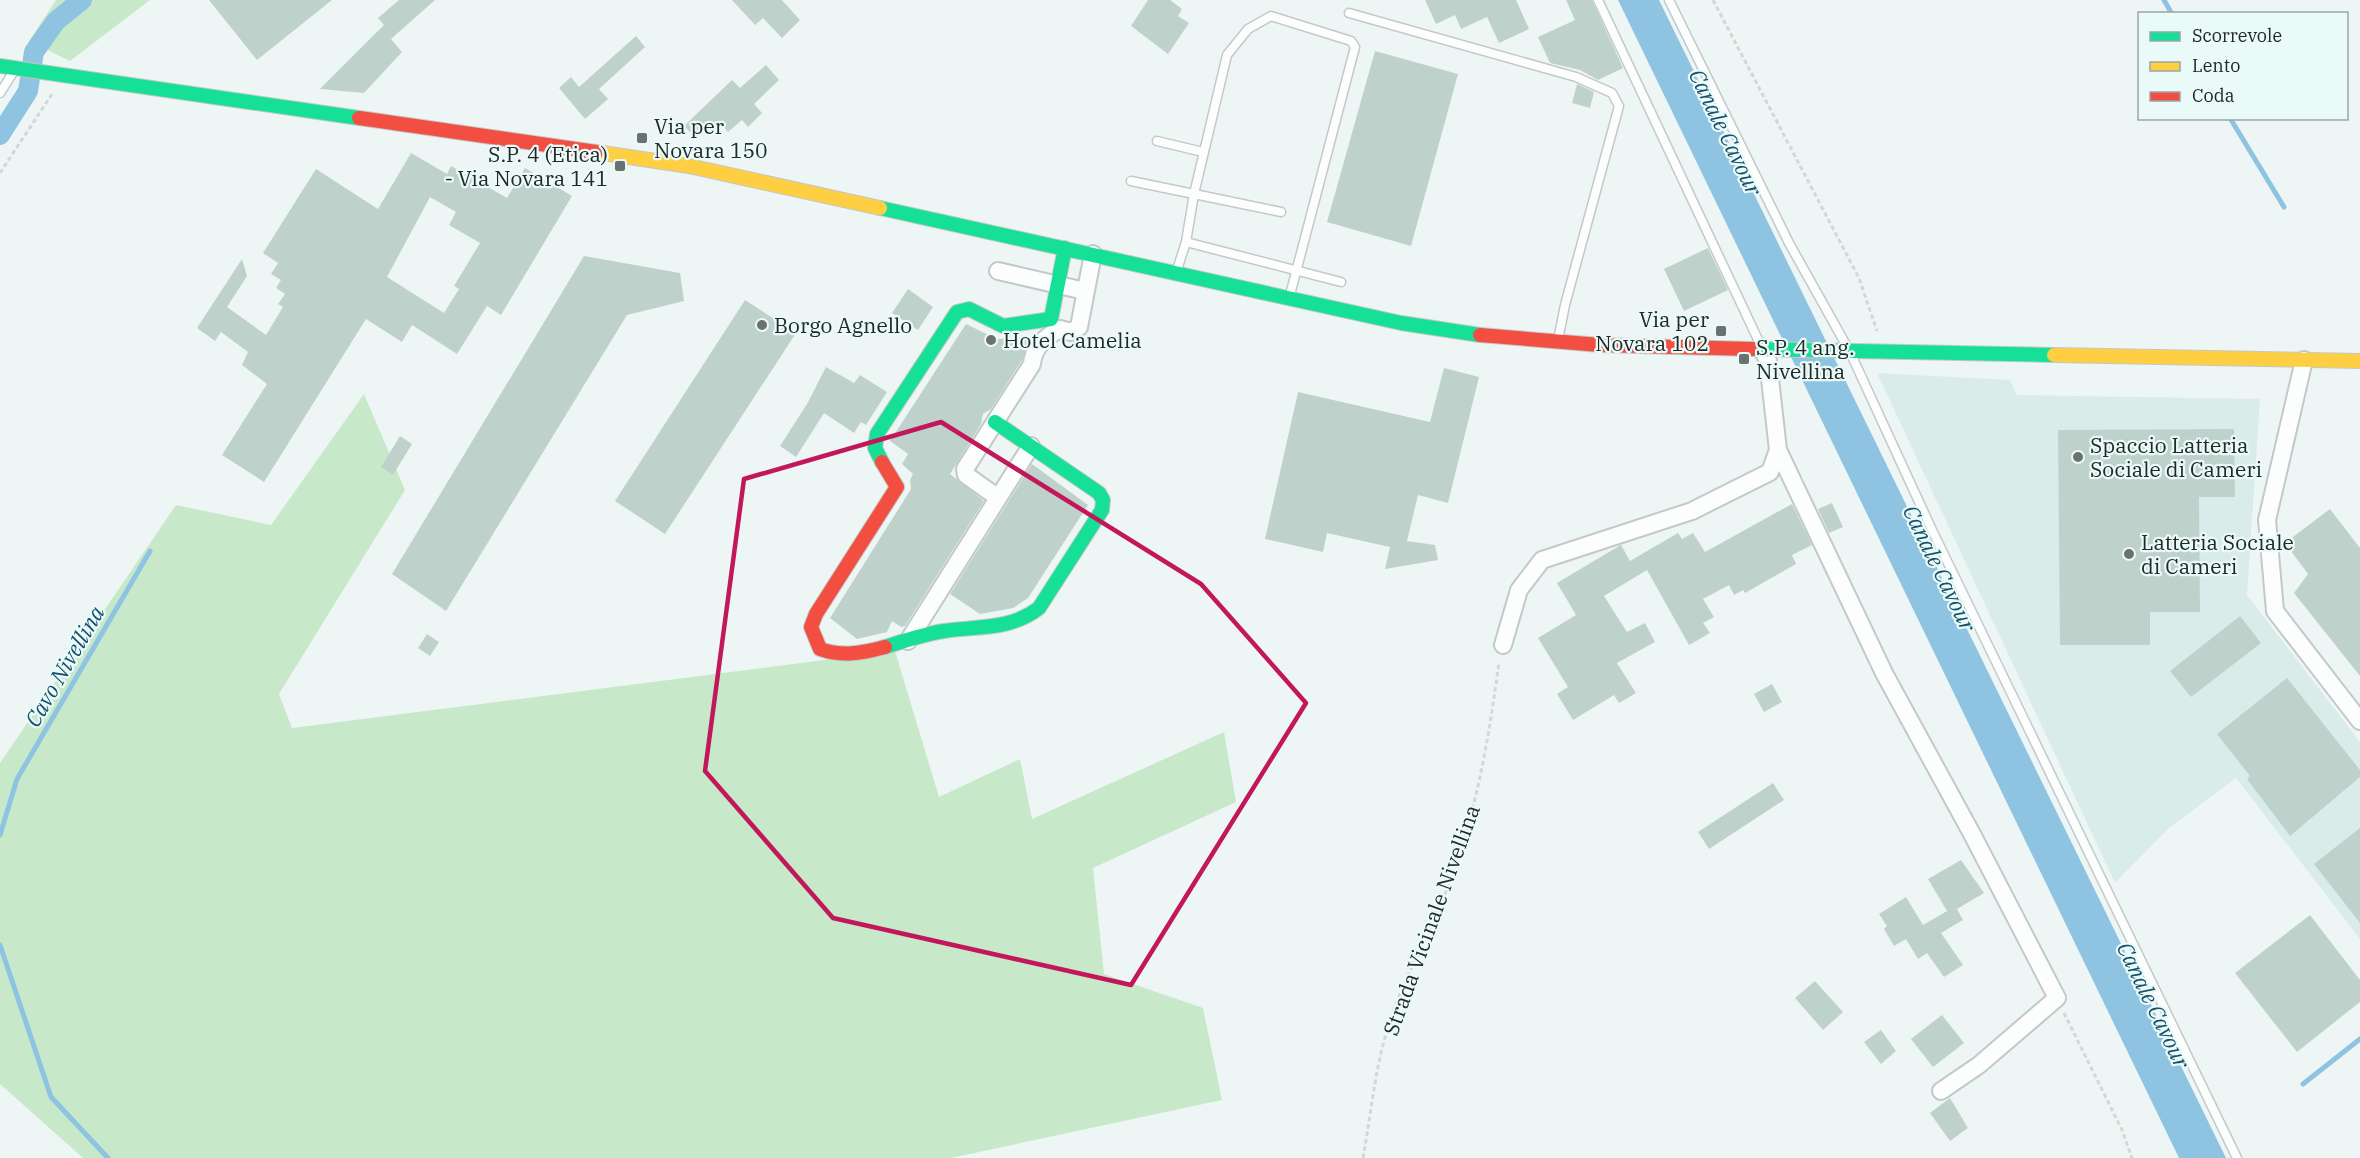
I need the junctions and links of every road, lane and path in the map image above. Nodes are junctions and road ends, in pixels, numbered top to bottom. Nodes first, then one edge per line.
1 (1598, 0) edge
2 (1668, 0) edge
3 (1713, 0) edge
4 (1349, 12) dead end
5 (0, 66) edge
6 (20, 69) junction
7 (59, 74) junction
8 (0, 93) edge
9 (1157, 141) dead end
10 (1203, 152) junction
11 (0, 173) edge
12 (1131, 181) dead end
13 (1194, 194) junction
14 (1281, 212) dead end
15 (1186, 242) junction
16 (1065, 248) junction
17 (1093, 254) junction
18 (1296, 270) junction
19 (998, 271) dead end
20 (1176, 272) junction
21 (1341, 282) dead end
22 (1058, 284) junction
23 (1085, 291) junction
24 (1289, 298) junction
25 (1557, 344) junction
26 (1769, 349) junction
27 (1844, 351) junction
28 (1884, 352) junction
29 (2304, 360) junction
30 (2360, 361) edge
31 (995, 422) junction
32 (1031, 446) junction
33 (1778, 450) junction
34 (997, 497) junction
35 (908, 641) junction
36 (1503, 645) joint
37 (2360, 721) edge
38 (2057, 998) junction
39 (1941, 1091) dead end
40 (1363, 1158) edge
41 (2132, 1158) edge
42 (2237, 1158) edge

1 - 26 lane
2 - 27 lane
3 - 28 path
4 - 25 lane
5 - 6 street
6 - 7 street
6 - 8 lane
7 - 11 path
7 - 16 street
9 - 10 lane
10 - 13 lane
10 - 18 lane
12 - 13 lane
13 - 14 lane
13 - 15 lane
15 - 18 lane
15 - 20 lane
16 - 17 street
16 - 22 street
17 - 20 street
17 - 23 street
18 - 21 lane
18 - 24 lane
19 - 22 street
20 - 24 street
22 - 23 street
22 - 35 street
23 - 31 street
24 - 25 street
25 - 26 street
26 - 27 street
26 - 33 street
27 - 28 street
27 - 42 lane
28 - 29 street
29 - 30 street
29 - 37 street
31 - 32 street
31 - 34 street
32 - 34 street
32 - 35 street
33 - 36 street
33 - 38 street
34 - 35 street
36 - 40 path, Strada Vicinale Nivellina
38 - 39 street
38 - 41 path

